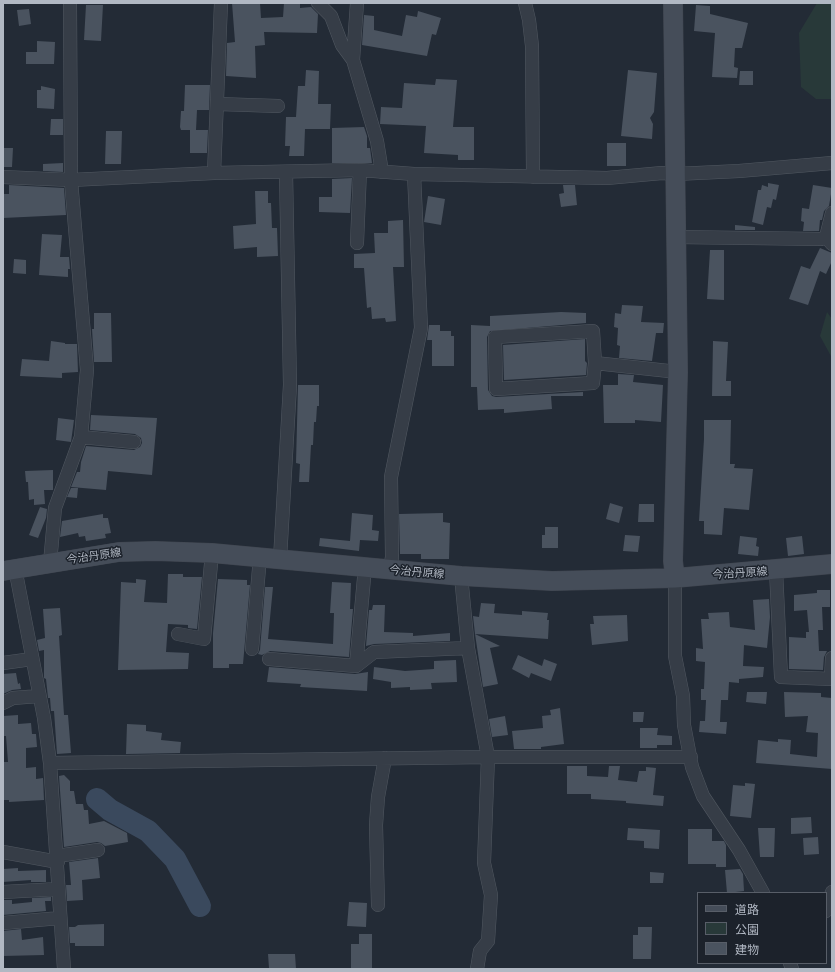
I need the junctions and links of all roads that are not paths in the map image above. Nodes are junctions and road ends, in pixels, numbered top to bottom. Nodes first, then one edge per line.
1 (70, 3) edge
2 (221, 3) edge
3 (318, 3) edge
4 (356, 3) edge
5 (525, 3) edge
6 (674, 3) edge
7 (353, 60) junction
8 (218, 104) junction
9 (278, 106) dead end
10 (832, 163) edge
11 (360, 170) junction
12 (286, 172) junction
13 (382, 172) junction
14 (214, 173) junction
15 (414, 174) junction
16 (676, 174) junction
17 (533, 177) junction
18 (3, 178) edge
19 (71, 180) junction
20 (832, 213) edge
21 (676, 237) junction
22 (829, 241) edge
23 (357, 243) dead end
24 (595, 363) junction
25 (678, 372) junction
26 (82, 438) junction
27 (134, 442) dead end
28 (212, 553) junction
29 (260, 557) junction
30 (280, 559) junction
31 (50, 563) junction
32 (832, 564) edge
33 (365, 567) junction
34 (9, 569) edge
35 (390, 569) junction
36 (776, 570) junction
37 (461, 576) junction
38 (675, 578) junction
39 (178, 634) dead end
40 (468, 648) junction
41 (252, 649) dead end
42 (832, 658) edge
43 (32, 659) junction
44 (269, 659) dead end
45 (3, 663) edge
46 (356, 666) junction
47 (40, 696) junction
48 (3, 703) edge
49 (488, 757) junction
50 (691, 757) junction
51 (385, 758) junction
52 (50, 763) junction
53 (98, 850) dead end
54 (3, 852) edge
55 (58, 859) junction
56 (58, 889) junction
57 (3, 892) edge
58 (762, 892) edge
59 (832, 892) edge
60 (378, 906) dead end
61 (827, 908) edge
62 (60, 918) junction
63 (3, 923) edge
64 (64, 969) edge
65 (477, 969) edge

1 - 19 street
2 - 8 street
3 - 7 street
4 - 7 street
5 - 17 street
6 - 16 main road
7 - 13 street
8 - 9 street
8 - 14 street
10 - 16 street
11 - 12 street
11 - 13 street
11 - 23 street
12 - 14 street
12 - 30 street
13 - 15 street
14 - 19 street
15 - 17 street
15 - 35 street
16 - 17 street
16 - 21 main road
18 - 19 street
19 - 26 street
20 - 22 street
21 - 22 street
21 - 25 main road
24 - 24 street
24 - 25 street
25 - 38 main road
26 - 27 street
26 - 31 street
28 - 29 main road, 今治丹原線
28 - 31 main road, 今治丹原線
28 - 39 street
29 - 30 main road, 今治丹原線
29 - 41 street
30 - 33 main road, 今治丹原線
31 - 34 main road, 今治丹原線
32 - 36 main road, 今治丹原線
33 - 35 main road, 今治丹原線
33 - 46 street
34 - 43 street
35 - 37 main road, 今治丹原線
36 - 38 main road, 今治丹原線
36 - 42 street
37 - 38 main road, 今治丹原線
37 - 40 street
38 - 50 street
40 - 46 street
40 - 49 street
43 - 45 street
43 - 47 street
44 - 46 street
47 - 48 street
47 - 52 street
49 - 50 street
49 - 51 street
49 - 65 street
50 - 58 street
51 - 52 street
51 - 60 street
52 - 55 street
53 - 55 street
54 - 55 street
55 - 56 street
56 - 57 street
56 - 62 street
59 - 61 street
62 - 63 street
62 - 64 street

